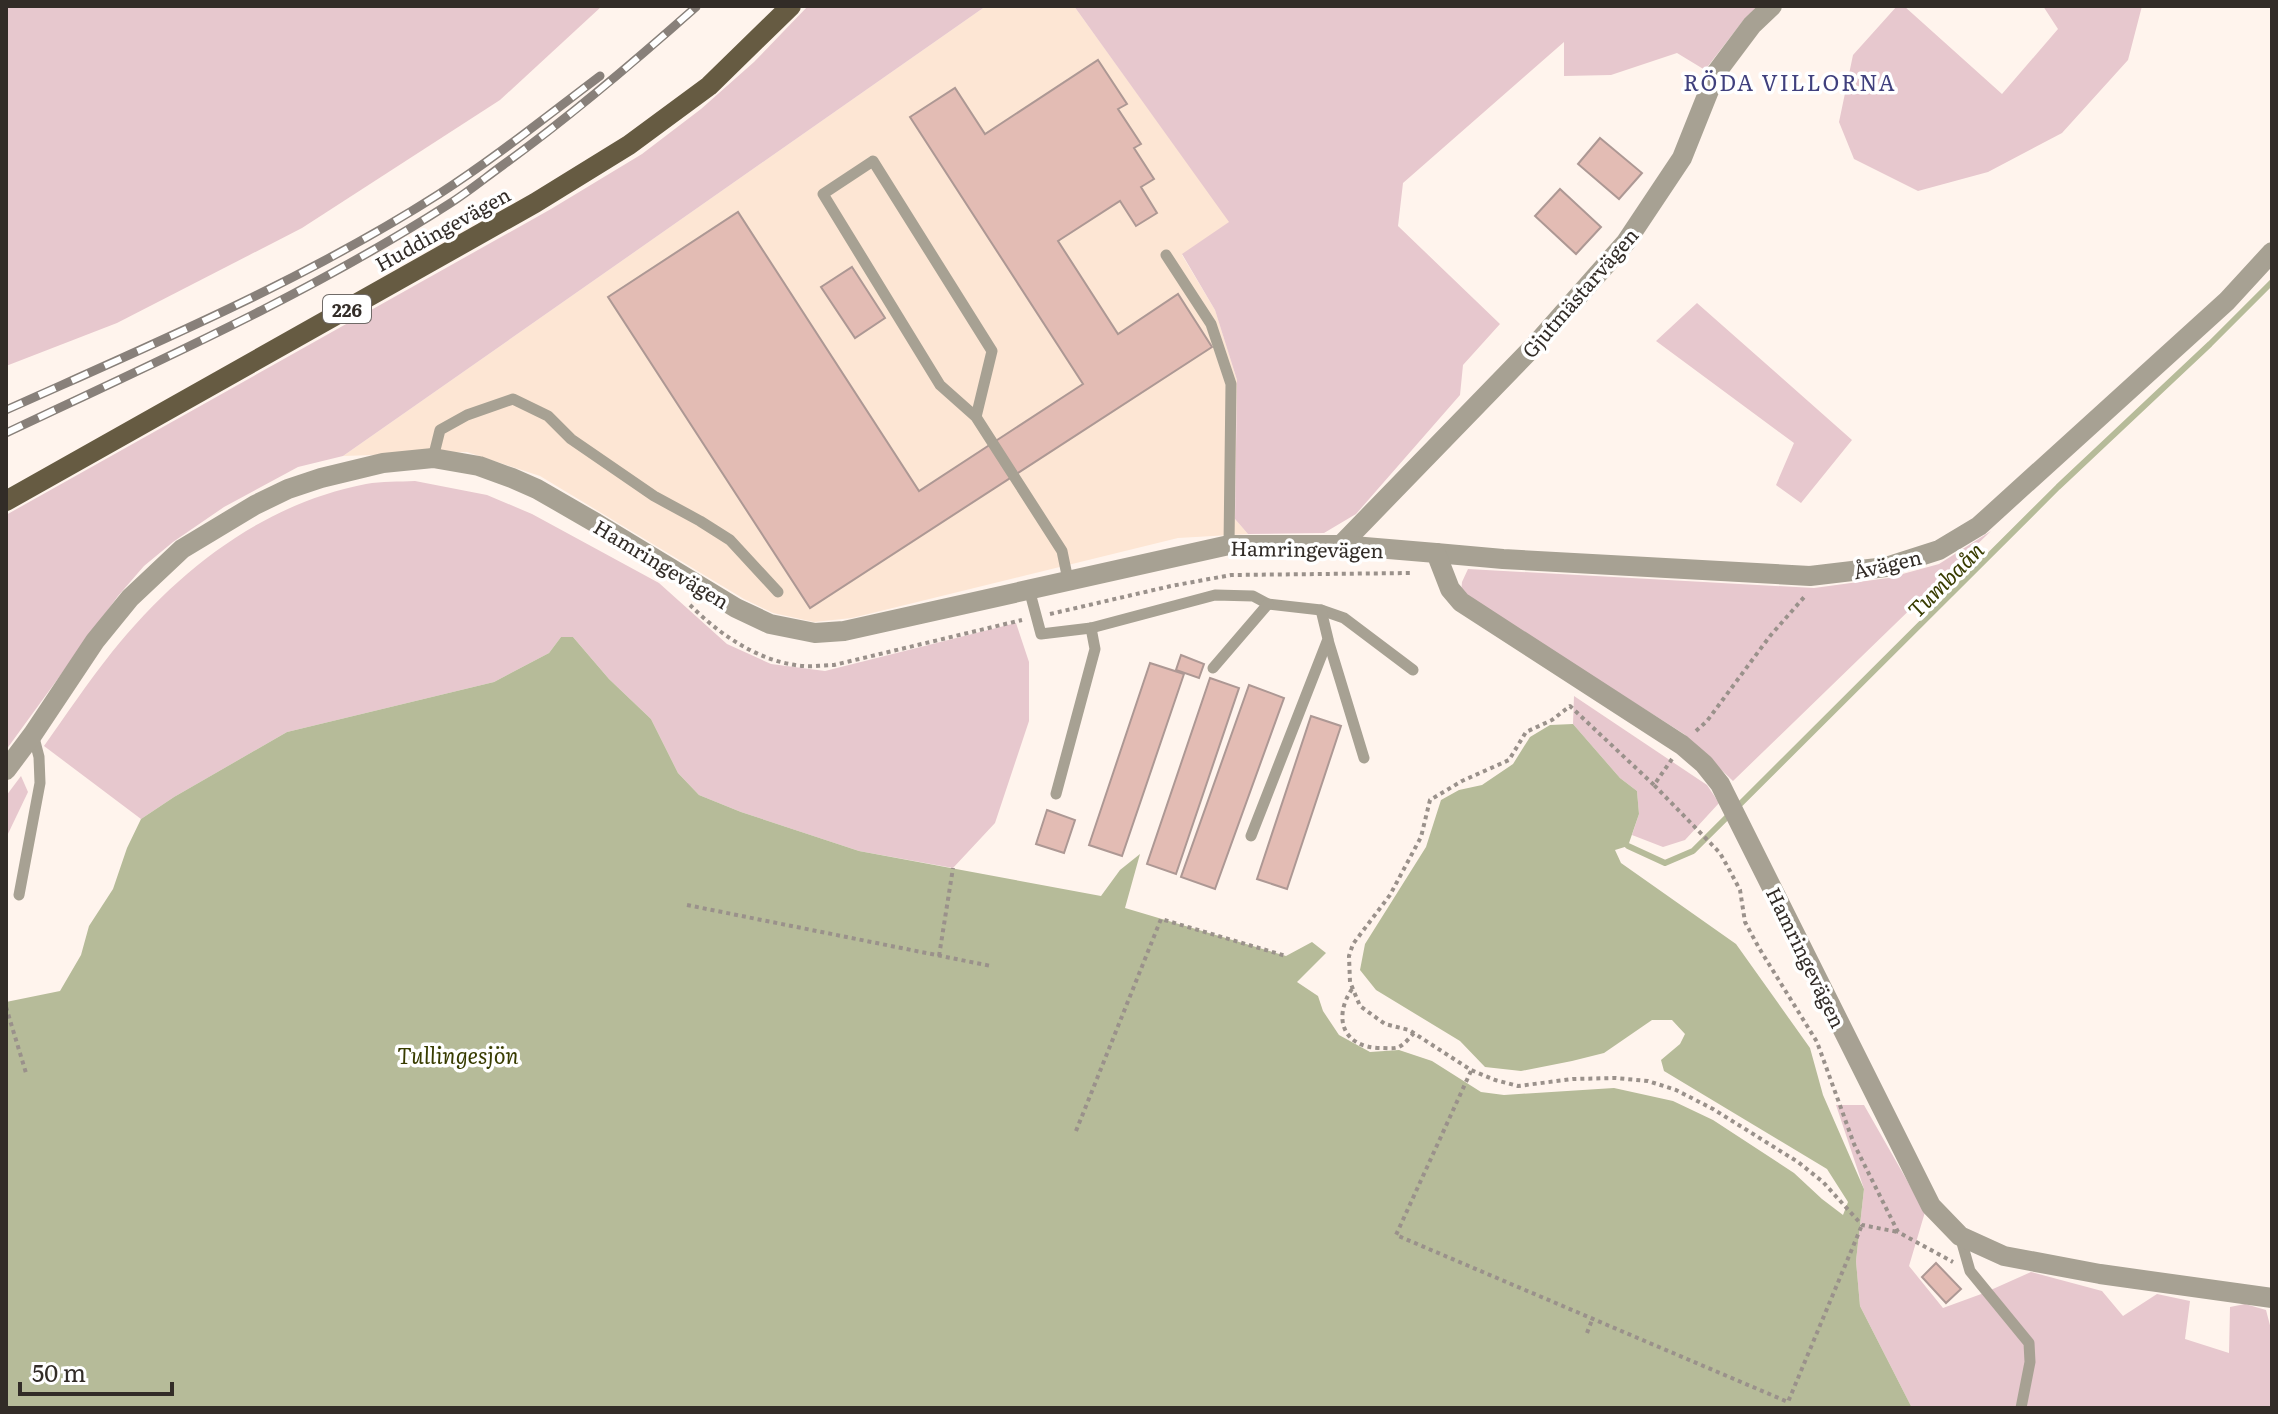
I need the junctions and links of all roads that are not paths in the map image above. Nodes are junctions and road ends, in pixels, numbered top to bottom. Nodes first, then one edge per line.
1 (791, 6) edge
2 (1772, 6) edge
3 (2272, 252) edge
4 (1166, 255) dead end
5 (976, 417) junction
6 (433, 458) junction
7 (6, 501) edge
8 (1229, 545) junction
9 (1341, 545) junction
10 (1436, 553) junction
11 (1068, 580) junction
12 (1029, 589) junction
13 (778, 592) dead end
14 (1268, 604) junction
15 (1321, 610) junction
16 (1091, 628) junction
17 (1328, 639) junction
18 (1213, 668) dead end
19 (1413, 670) dead end
20 (33, 734) junction
21 (1364, 758) dead end
22 (6, 770) edge
23 (1056, 794) dead end
24 (1251, 836) dead end
25 (19, 895) dead end
26 (1960, 1236) junction
27 (2272, 1298) edge
28 (2021, 1408) edge

1 - 7 main road, Huddingevägen / 226
2 - 9 street, Gjutmästarvägen
3 - 10 street, Åvägen
4 - 8 lane
5 - 5 lane
5 - 11 lane
6 - 12 street, Hamringevägen
6 - 13 lane
6 - 20 street, Hamringevägen
8 - 9 street, Hamringevägen
8 - 11 street, Hamringevägen
9 - 10 street, Hamringevägen
10 - 26 street, Hamringevägen
11 - 12 street, Hamringevägen
12 - 16 lane
14 - 15 lane
14 - 16 lane
14 - 18 lane
15 - 17 lane
15 - 19 lane
16 - 23 lane
17 - 21 lane
17 - 24 lane
20 - 22 street, Hamringevägen
20 - 25 lane
26 - 27 street, Hamringevägen
26 - 28 lane

